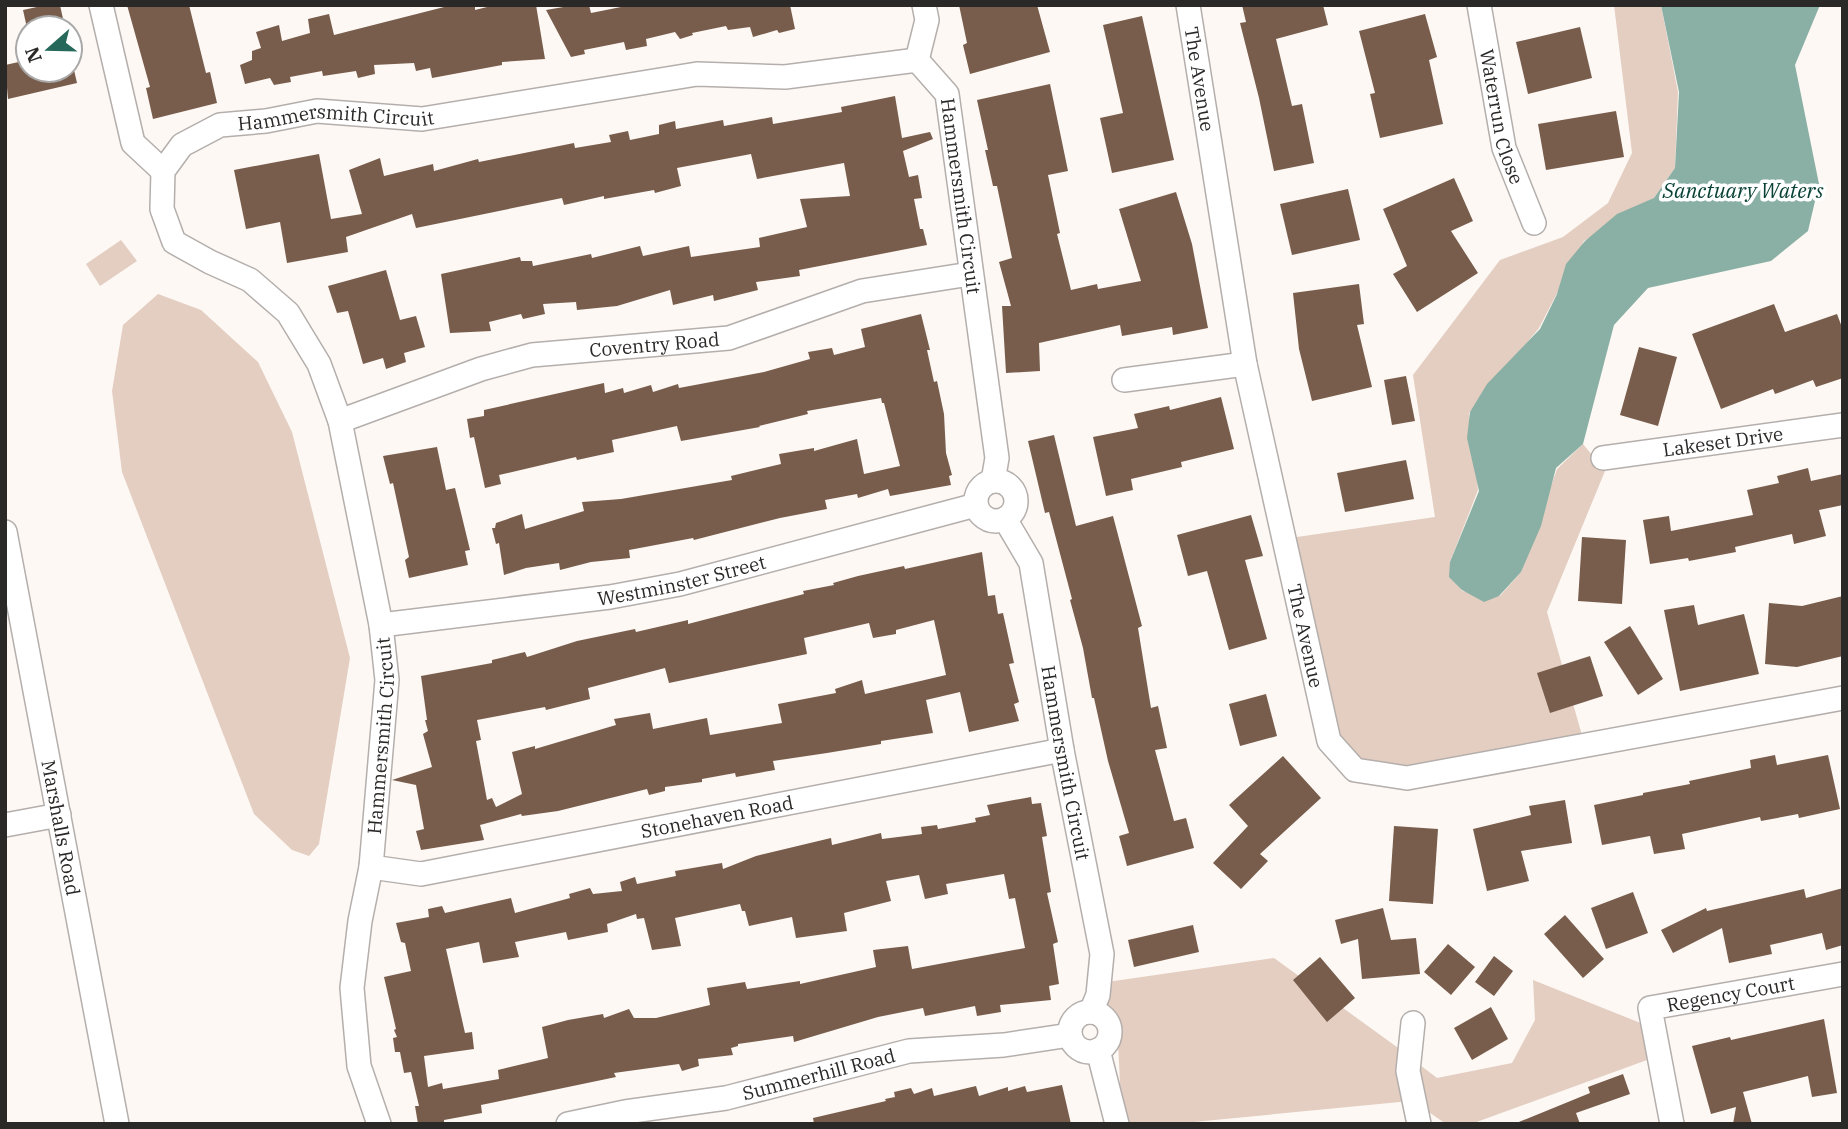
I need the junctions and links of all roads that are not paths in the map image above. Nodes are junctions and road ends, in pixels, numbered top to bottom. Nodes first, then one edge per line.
1 (102, 5) edge
2 (924, 5) edge
3 (1188, 5) edge
4 (1479, 5) edge
5 (917, 60) junction
6 (163, 172) junction
7 (1534, 223) dead end
8 (970, 274) junction
9 (1245, 364) junction
10 (1124, 380) dead end
11 (340, 421) junction
12 (1843, 425) edge
13 (1602, 458) dead end
14 (993, 481) junction
15 (976, 505) junction
16 (1005, 519) junction
17 (5, 532) edge
18 (381, 625) junction
19 (1843, 698) edge
20 (1062, 750) junction
21 (59, 815) junction
22 (5, 825) edge
23 (371, 867) junction
24 (1843, 974) edge
25 (1091, 1012) junction
26 (1413, 1023) dead end
27 (1070, 1035) junction
28 (1098, 1050) junction
29 (117, 1124) edge
30 (379, 1124) edge
31 (568, 1124) edge
32 (1117, 1124) edge
33 (1419, 1124) edge
34 (1672, 1124) edge

1 - 6 street
2 - 5 street
3 - 9 street, The Avenue
4 - 7 street, Waterrun Close
5 - 6 street, Hammersmith Circuit
5 - 8 street, Hammersmith Circuit
6 - 11 street, Hammersmith Circuit
8 - 11 street, Coventry Road
8 - 14 street, Hammersmith Circuit
9 - 10 street
9 - 19 street, The Avenue
11 - 18 street, Hammersmith Circuit
12 - 13 street, Lakeset Drive
14 - 15 street
14 - 16 street
15 - 16 street
15 - 18 street, Westminster Street
16 - 20 street, Hammersmith Circuit
17 - 21 street, Marshalls Road
18 - 23 street, Hammersmith Circuit
20 - 23 street, Stonehaven Road
20 - 25 street, Hammersmith Circuit
21 - 22 street
21 - 29 street, Marshalls Road
23 - 30 street, Hammersmith Circuit
24 - 34 street, Regency Court
25 - 27 street, Hammersmith Circuit
25 - 28 street
26 - 33 street
27 - 28 street
27 - 31 street, Summerhill Road
28 - 32 street

